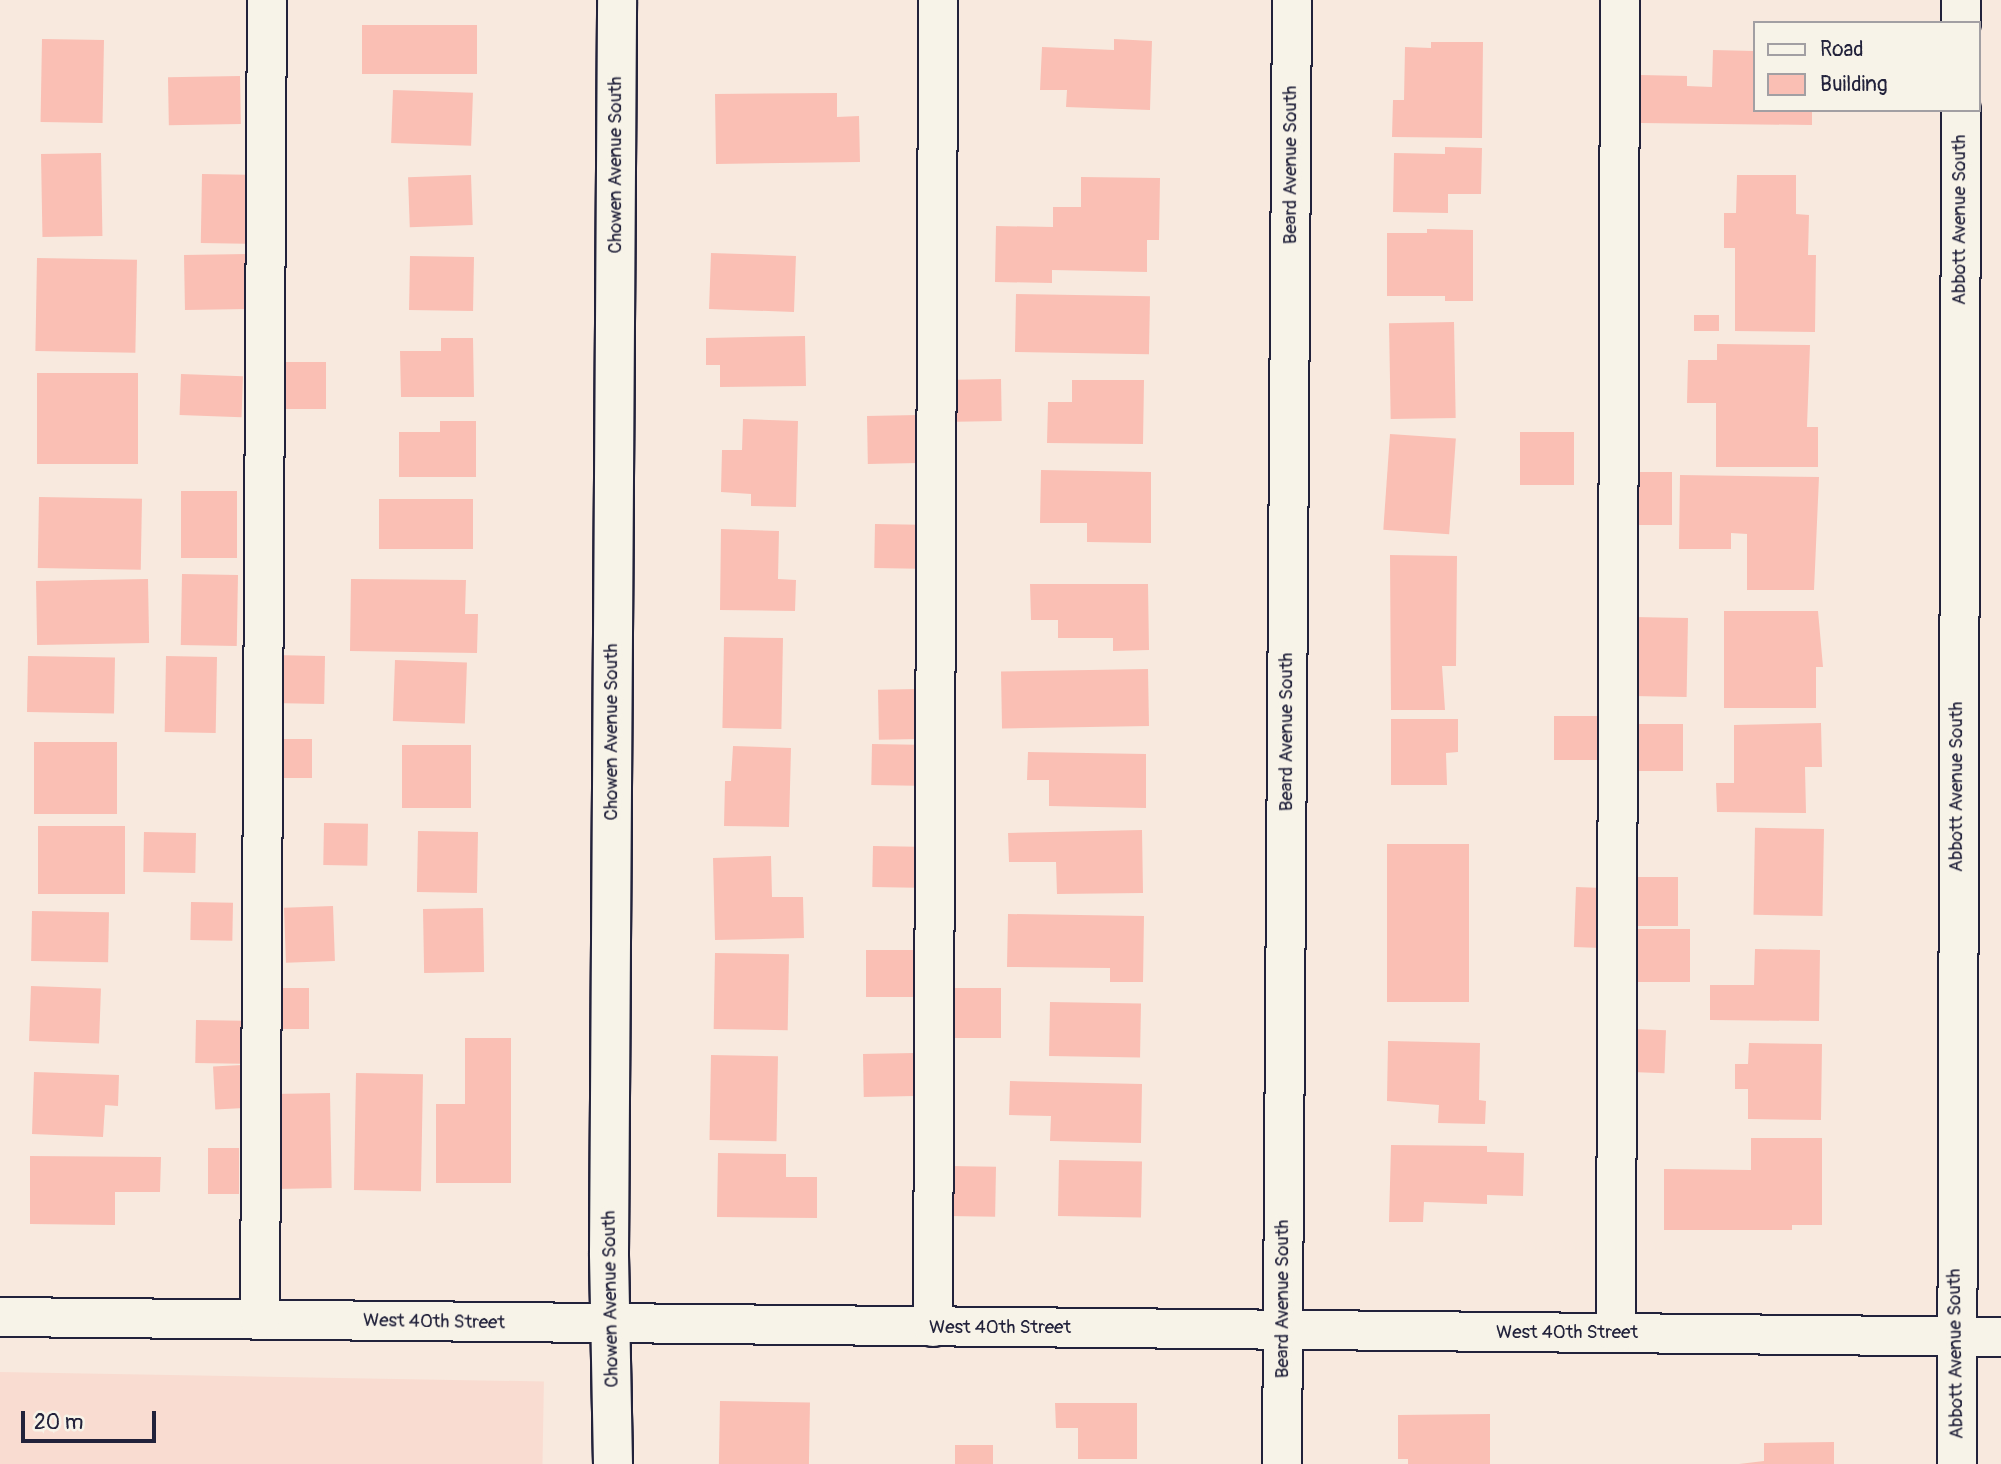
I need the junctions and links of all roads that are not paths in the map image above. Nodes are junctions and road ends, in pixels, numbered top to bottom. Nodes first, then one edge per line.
1 (267, 0) edge
2 (617, 0) edge
3 (938, 0) edge
4 (1292, 0) edge
5 (1620, 0) edge
6 (1961, 0) edge
7 (1961, 21) edge
8 (1961, 112) edge
9 (0, 1317) edge
10 (260, 1320) junction
11 (613, 1324) junction
12 (933, 1327) junction
13 (1283, 1330) junction
14 (1616, 1333) junction
15 (1958, 1336) junction
16 (2001, 1337) edge
17 (612, 1464) edge
18 (1282, 1464) edge
19 (1957, 1464) edge

1 - 10 street
2 - 11 street, Chowen Avenue South
3 - 12 street
4 - 13 street, Beard Avenue South
5 - 14 street
6 - 7 street
8 - 15 street, Abbott Avenue South
9 - 10 street, West 40th Street
10 - 11 street, West 40th Street
11 - 12 street, West 40th Street
11 - 17 street, Chowen Avenue South
12 - 13 street, West 40th Street
13 - 14 street, West 40th Street
13 - 18 street, Beard Avenue South
14 - 15 street, West 40th Street
15 - 16 street, West 40th Street
15 - 19 street, Abbott Avenue South

